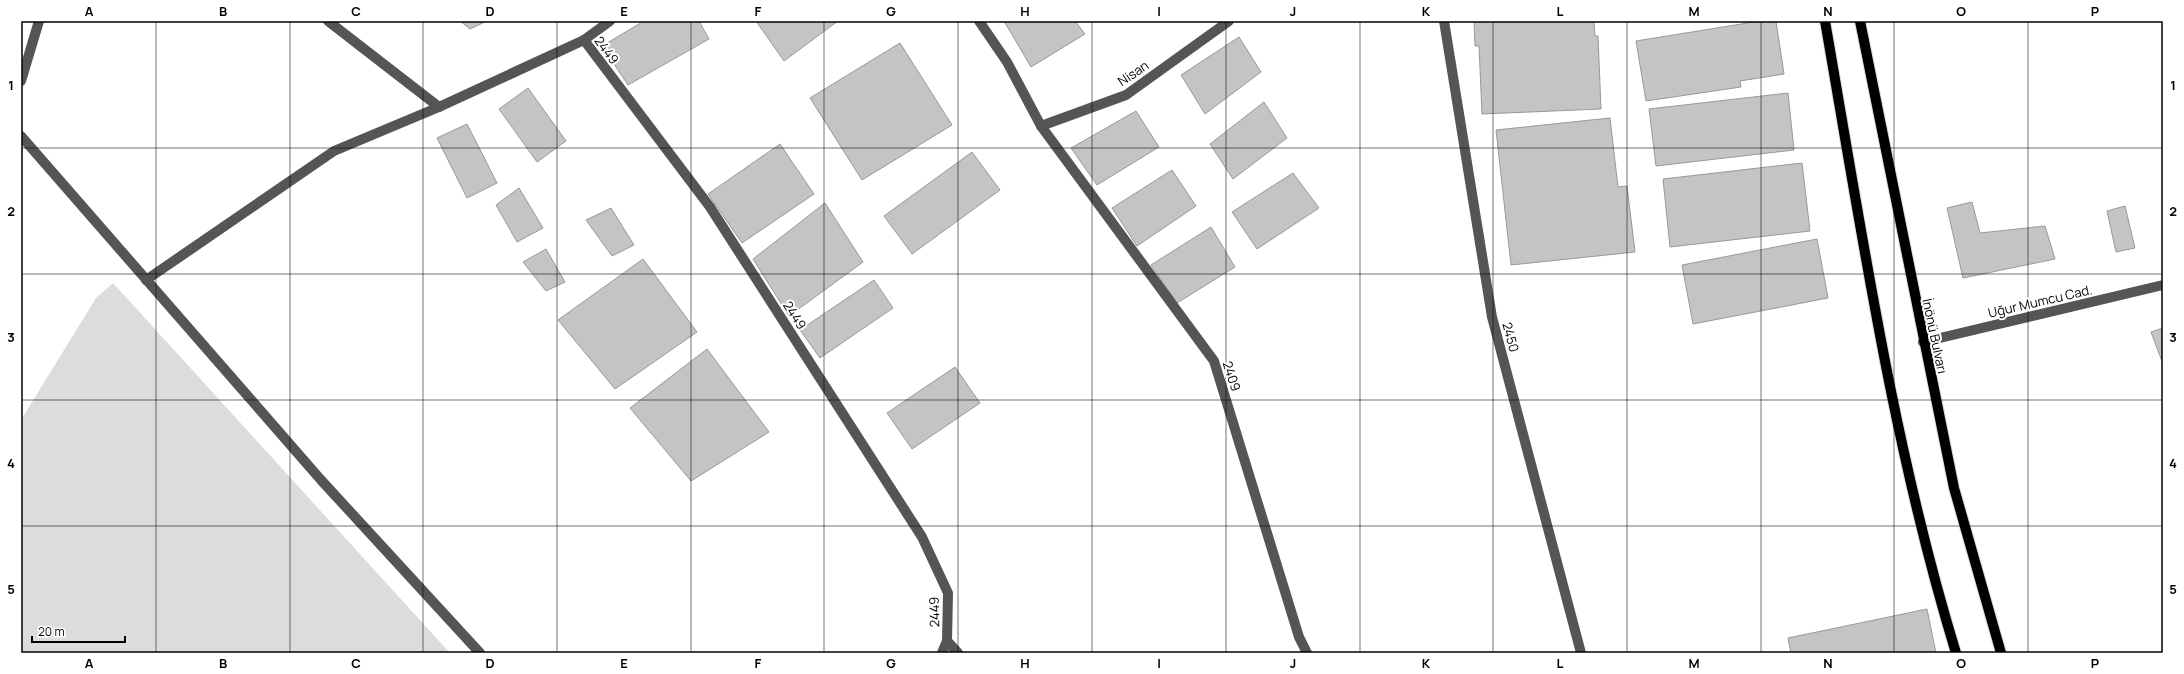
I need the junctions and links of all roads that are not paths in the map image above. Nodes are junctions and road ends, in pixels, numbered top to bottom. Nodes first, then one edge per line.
1 (39, 21) edge
2 (328, 21) edge
3 (610, 21) edge
4 (979, 21) edge
5 (1229, 21) edge
6 (1444, 21) edge
7 (1826, 21) edge
8 (1860, 21) edge
9 (584, 40) junction
10 (21, 81) edge
11 (439, 107) junction
12 (1041, 126) junction
13 (21, 136) edge
14 (146, 280) junction
15 (2163, 285) edge
16 (1923, 342) junction
17 (947, 641) junction
18 (480, 653) edge
19 (942, 653) edge
20 (958, 653) edge
21 (1307, 653) edge
22 (1581, 653) edge
23 (1956, 653) edge
24 (2001, 653) edge

1 - 10 street
2 - 11 street
3 - 9 street, 2449
4 - 12 street, 2409
5 - 12 street, Nisan
6 - 22 street, 2450
7 - 23 main road
8 - 16 main road, İnönü Bulvarı
9 - 11 street
9 - 17 street, 2449
11 - 14 street
12 - 21 street, 2409
13 - 14 street
14 - 18 street
15 - 16 street, Uğur Mumcu Cad.
16 - 24 main road, İnönü Bulvarı
17 - 19 street, 2449
17 - 20 street

